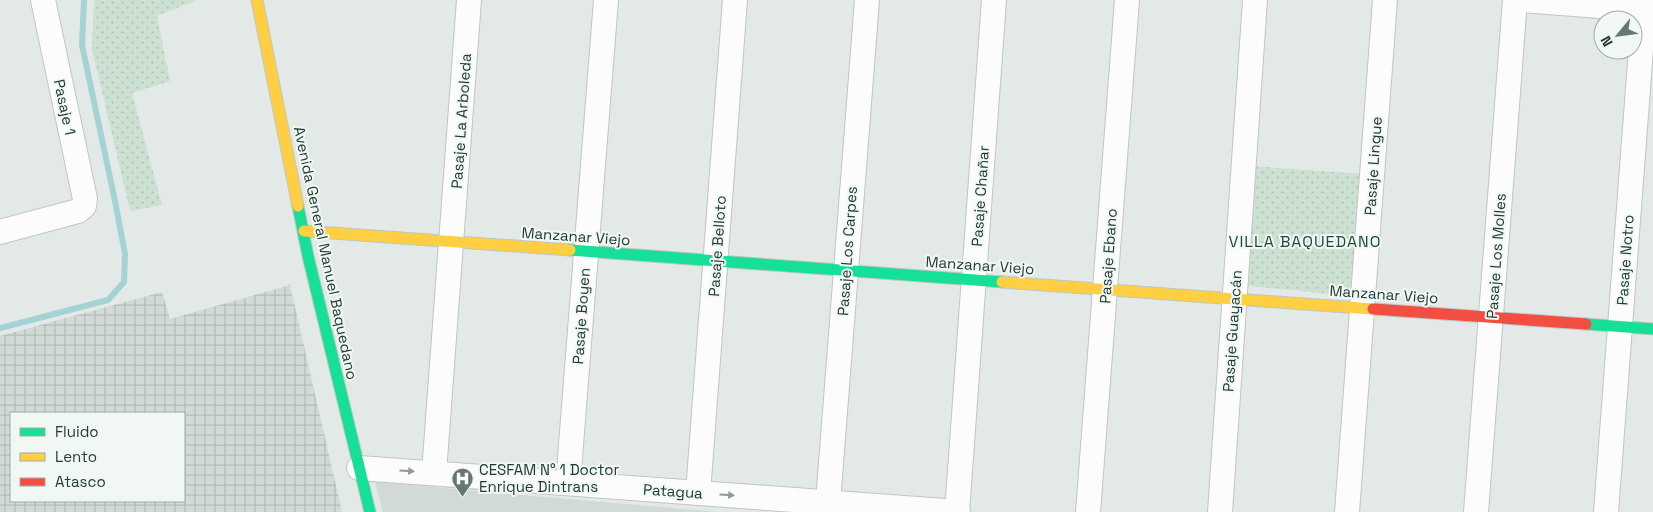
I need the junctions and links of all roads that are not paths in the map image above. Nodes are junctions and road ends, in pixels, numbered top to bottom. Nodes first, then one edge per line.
1 (43, 0) edge
2 (257, 0) edge
3 (469, 0) edge
4 (606, 0) edge
5 (735, 0) edge
6 (867, 0) edge
7 (994, 0) edge
8 (1127, 0) edge
9 (1255, 0) edge
10 (1385, 0) edge
11 (1515, 0) edge
12 (1521, 0) edge
13 (1648, 9) edge
14 (304, 231) junction
15 (0, 232) edge
16 (452, 242) junction
17 (586, 252) junction
18 (716, 261) junction
19 (846, 271) junction
20 (974, 280) junction
21 (1105, 290) junction
22 (1234, 299) junction
23 (1362, 308) junction
24 (1491, 318) junction
25 (1620, 327) junction
26 (1653, 329) edge
27 (359, 468) junction
28 (434, 473) junction
29 (568, 483) junction
30 (698, 493) junction
31 (828, 502) junction
32 (370, 512) edge
33 (958, 512) edge
34 (1088, 512) edge
35 (1220, 512) edge
36 (1347, 512) edge
37 (1476, 512) edge
38 (1606, 512) edge

1 - 15 street, Pasaje 1
2 - 14 street, Avenida General Manuel Baquedano
3 - 16 street, Pasaje La Arboleda
4 - 17 street, Pasaje Boyen
5 - 18 street, Pasaje Belloto
6 - 19 street, Pasaje Los Carpes
7 - 20 street, Pasaje Chañar
8 - 21 street, Pasaje Ebano
9 - 22 street, Pasaje Guayacán
10 - 23 street, Pasaje Lingue
11 - 24 street, Pasaje Los Molles
12 - 13 street
13 - 25 street, Pasaje Notro
14 - 16 street, Manzanar Viejo
14 - 27 street, Avenida General Manuel Baquedano
16 - 17 street, Manzanar Viejo
16 - 28 street, Pasaje La Arboleda
17 - 18 street, Manzanar Viejo
17 - 29 street, Pasaje Boyen
18 - 19 street, Manzanar Viejo
18 - 30 street, Pasaje Belloto
19 - 20 street, Manzanar Viejo
19 - 31 street, Pasaje Los Carpes
20 - 21 street, Manzanar Viejo
20 - 33 street, Pasaje Chañar
21 - 22 street, Manzanar Viejo
21 - 34 street, Pasaje Ebano
22 - 23 street, Manzanar Viejo
22 - 35 street, Pasaje Guayacán
23 - 24 street, Manzanar Viejo
23 - 36 street, Pasaje Lingue
24 - 25 street, Manzanar Viejo
24 - 37 street, Pasaje Los Molles
25 - 26 street, Manzanar Viejo
25 - 38 street, Pasaje Notro
27 -> 28 street, Patagua
27 - 32 street, Avenida General Manuel Baquedano
28 - 29 street, Patagua
29 - 30 street, Patagua
30 -> 31 street, Patagua
31 - 33 street, Patagua

